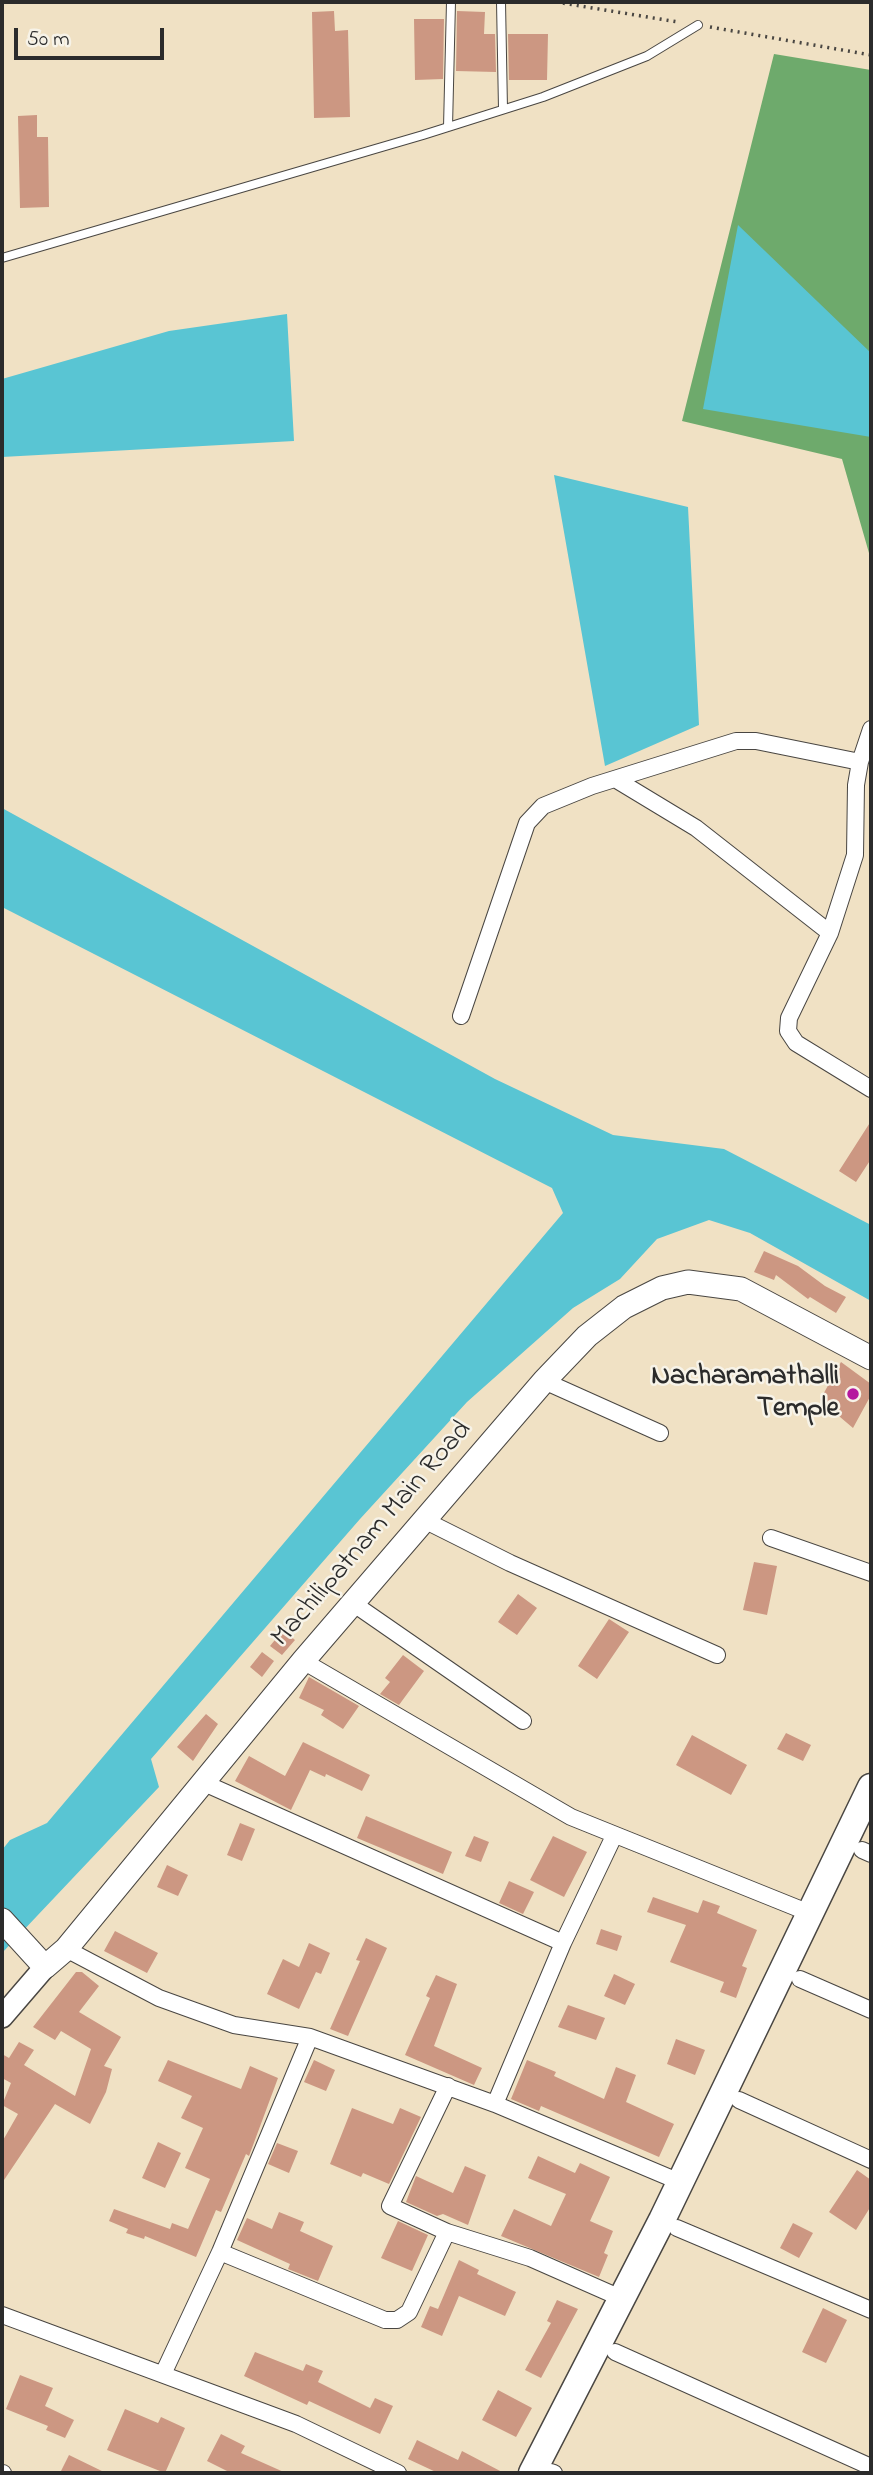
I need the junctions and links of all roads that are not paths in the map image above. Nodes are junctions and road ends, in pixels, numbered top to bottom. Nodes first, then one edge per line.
1 (451, 2) edge
2 (501, 2) edge
3 (698, 26) road end
4 (503, 109) junction
5 (447, 127) junction
6 (2, 258) edge
7 (871, 729) edge
8 (860, 762) junction
9 (615, 779) junction
10 (863, 855) edge
11 (830, 933) junction
12 (461, 1016) dead end
13 (871, 1089) edge
14 (871, 1358) edge
15 (544, 1381) junction
16 (660, 1433) dead end
17 (424, 1520) junction
18 (771, 1538) dead end
19 (871, 1573) edge
20 (354, 1604) junction
21 (717, 1655) dead end
22 (303, 1661) junction
23 (523, 1721) dead end
24 (204, 1783) junction
25 (871, 1787) edge
26 (614, 1836) junction
27 (868, 1845) edge
28 (812, 1914) junction
29 (2, 1920) edge
30 (563, 1943) junction
31 (66, 1949) junction
32 (39, 1961) junction
33 (800, 1979) junction
34 (871, 2010) edge
35 (2, 2017) edge
36 (310, 2037) junction
37 (448, 2086) junction
38 (739, 2100) junction
39 (495, 2104) junction
40 (871, 2160) edge
41 (680, 2182) junction
42 (677, 2228) junction
43 (447, 2232) junction
44 (219, 2252) junction
45 (623, 2299) junction
46 (871, 2310) edge
47 (2, 2315) edge
48 (615, 2352) junction
49 (163, 2374) junction
50 (871, 2467) edge
51 (398, 2473) edge
52 (547, 2473) edge

1 - 5 lane
2 - 4 lane
3 - 4 lane
4 - 5 lane
5 - 6 lane
7 - 8 street
8 - 9 street
8 - 10 street
9 - 11 street
9 - 12 street
10 - 11 street
11 - 13 street
14 - 15 main road, Machilipatnam Main Road
15 - 16 street
15 - 17 main road, Machilipatnam Main Road
17 - 20 main road, Machilipatnam Main Road
17 - 21 street
18 - 19 street
20 - 22 main road, Machilipatnam Main Road
20 - 23 street
22 - 24 main road, Machilipatnam Main Road
22 - 26 street
24 - 30 street
24 - 31 main road, Machilipatnam Main Road
25 - 28 main road
26 - 28 street
26 - 30 street
27 - 33 main road
28 - 41 main road
29 - 32 main road
30 - 39 street
31 - 32 main road, Machilipatnam Main Road
31 - 36 street
32 - 35 street, Machilipatnam Main Road
33 - 34 street
33 - 38 main road
36 - 37 street
36 - 44 street
37 - 39 street
37 - 43 street
38 - 40 street
38 - 42 main road
39 - 41 street
41 - 45 main road
42 - 46 street
42 - 48 main road
43 - 44 street
43 - 45 street
44 - 49 street
45 - 52 main road
47 - 49 street
48 - 50 street
48 - 52 main road
49 - 51 street

